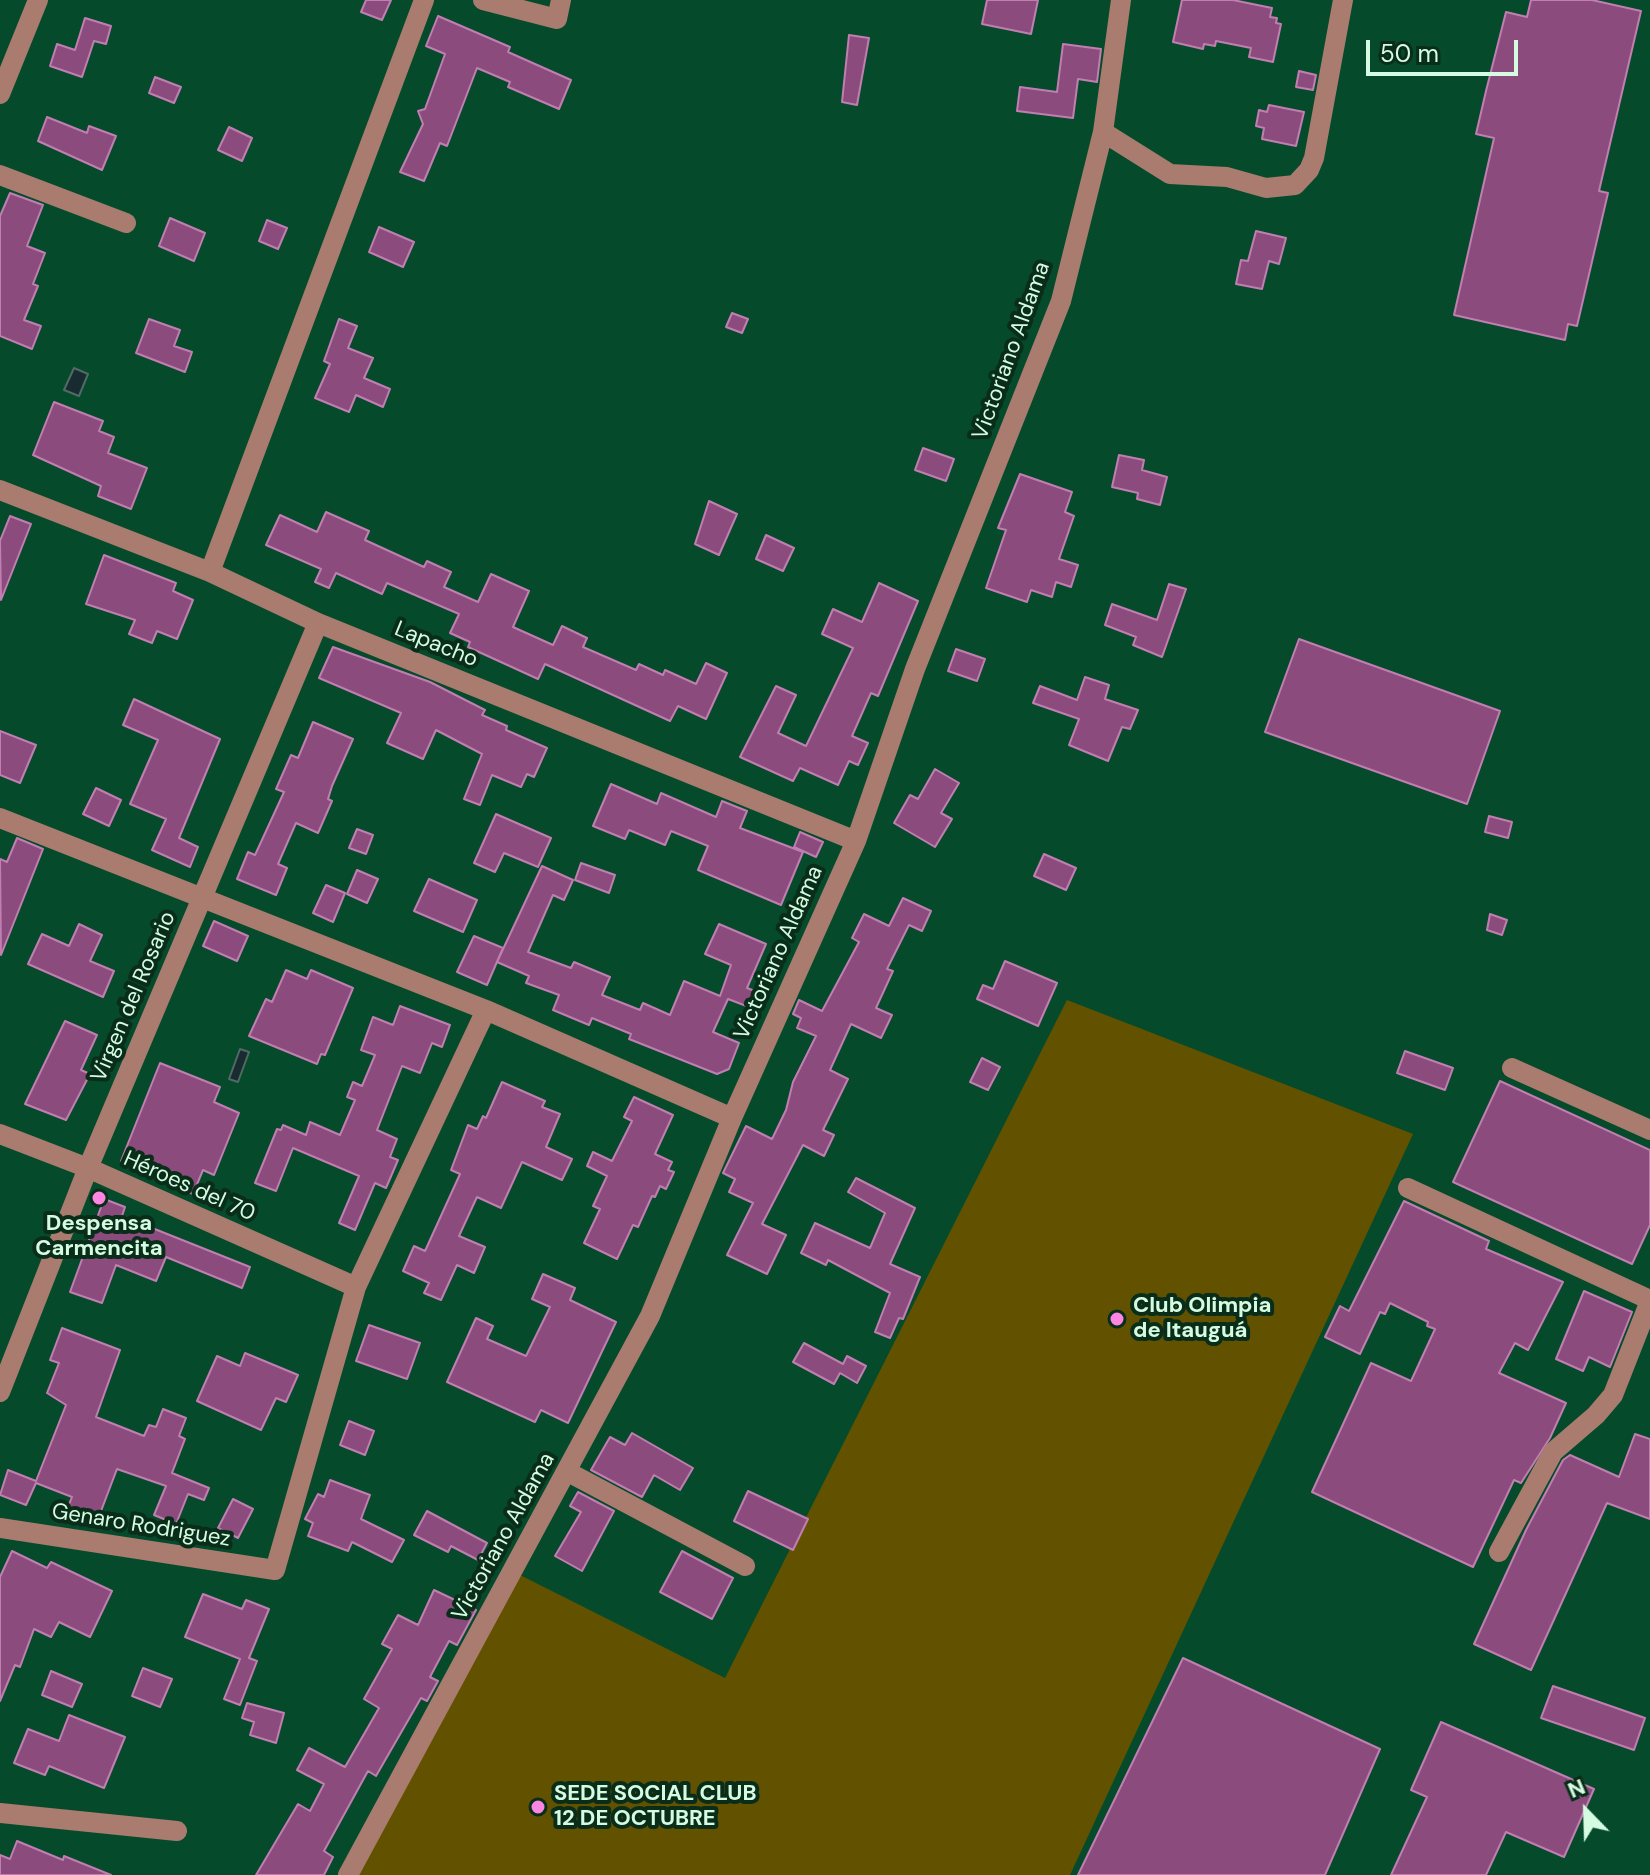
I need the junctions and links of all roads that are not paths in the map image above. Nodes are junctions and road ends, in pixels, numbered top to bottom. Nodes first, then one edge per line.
1 (38, 0) edge
2 (424, 0) edge
3 (483, 0) edge
4 (561, 0) edge
5 (1121, 0) edge
6 (1343, 0) edge
7 (0, 94) edge
8 (1103, 132) junction
9 (0, 175) edge
10 (126, 223) dead end
11 (0, 490) edge
12 (210, 572) junction
13 (318, 623) junction
14 (0, 818) edge
15 (856, 841) junction
16 (201, 899) junction
17 (486, 1010) junction
18 (1512, 1068) dead end
19 (732, 1118) junction
20 (1650, 1130) edge
21 (0, 1134) edge
22 (88, 1168) junction
23 (1408, 1188) dead end
24 (356, 1287) junction
25 (1650, 1300) edge
26 (0, 1392) edge
27 (568, 1472) junction
28 (0, 1528) edge
29 (1499, 1552) dead end
30 (745, 1566) dead end
31 (0, 1813) edge
32 (177, 1831) dead end
33 (348, 1875) edge

1 - 7 street
2 - 12 street
3 - 4 street
5 - 8 street, Victoriano Aldama
6 - 8 street
8 - 15 street, Victoriano Aldama
9 - 10 street
11 - 12 street, Lapacho
12 - 13 street, Lapacho
13 - 15 street, Lapacho
13 - 16 street, Virgen del Rosario
14 - 16 street
15 - 19 street, Victoriano Aldama
16 - 17 street
16 - 22 street, Virgen del Rosario
17 - 19 street
17 - 24 street
18 - 20 street
19 - 27 street, Victoriano Aldama
21 - 22 street, Héroes del 70
22 - 24 street, Héroes del 70
22 - 26 street, Virgen del Rosario
23 - 25 street
24 - 28 street, Genaro Rodriguez
25 - 29 street
27 - 30 street
27 - 33 street, Victoriano Aldama
31 - 32 street

